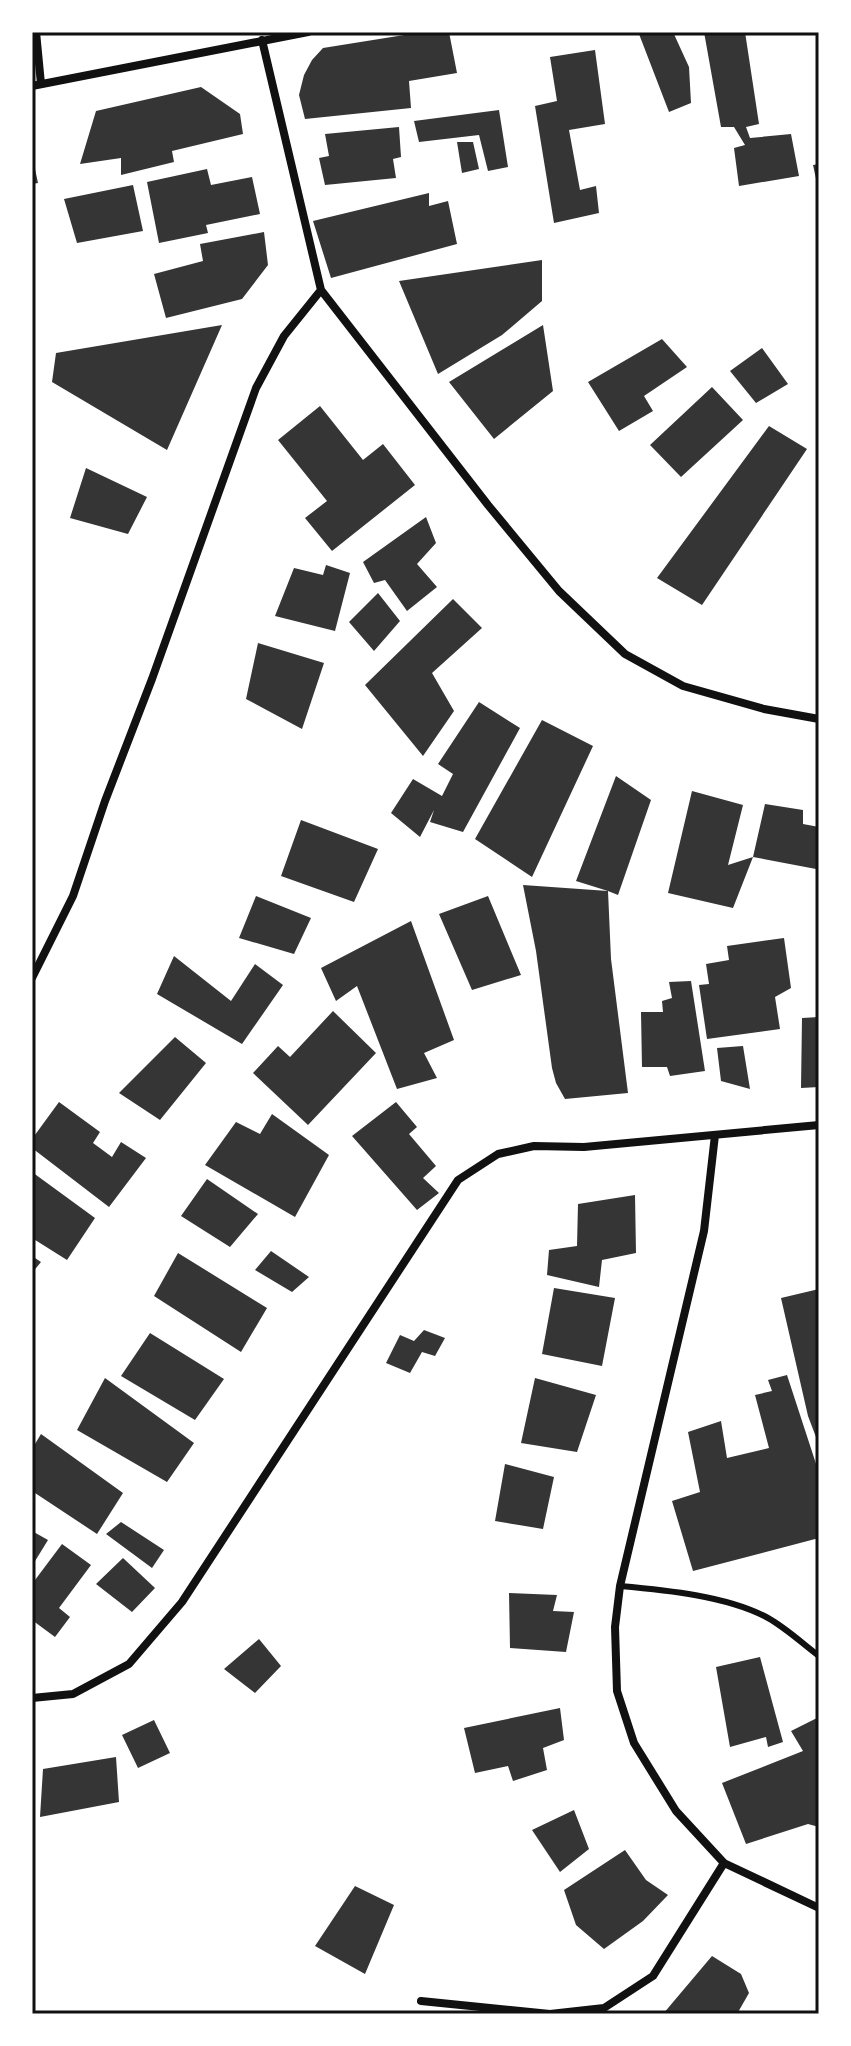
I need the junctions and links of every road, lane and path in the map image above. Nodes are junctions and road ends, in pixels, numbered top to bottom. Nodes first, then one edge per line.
1 (36, 32) edge
2 (308, 32) edge
3 (262, 40) junction
4 (36, 85) edge
5 (321, 290) junction
6 (819, 719) edge
7 (32, 978) edge
8 (819, 1125) edge
9 (715, 1135) junction
10 (620, 1586) junction
11 (819, 1656) edge
12 (32, 1698) edge
13 (724, 1863) junction
14 (819, 1908) edge
15 (421, 2001) dead end

1 - 4 street
2 - 3 street
3 - 4 street
3 - 5 street
5 - 6 street
5 - 7 street
8 - 9 street
9 - 10 street
9 - 12 street
10 - 11 lane
10 - 13 street
13 - 14 street
13 - 15 street

